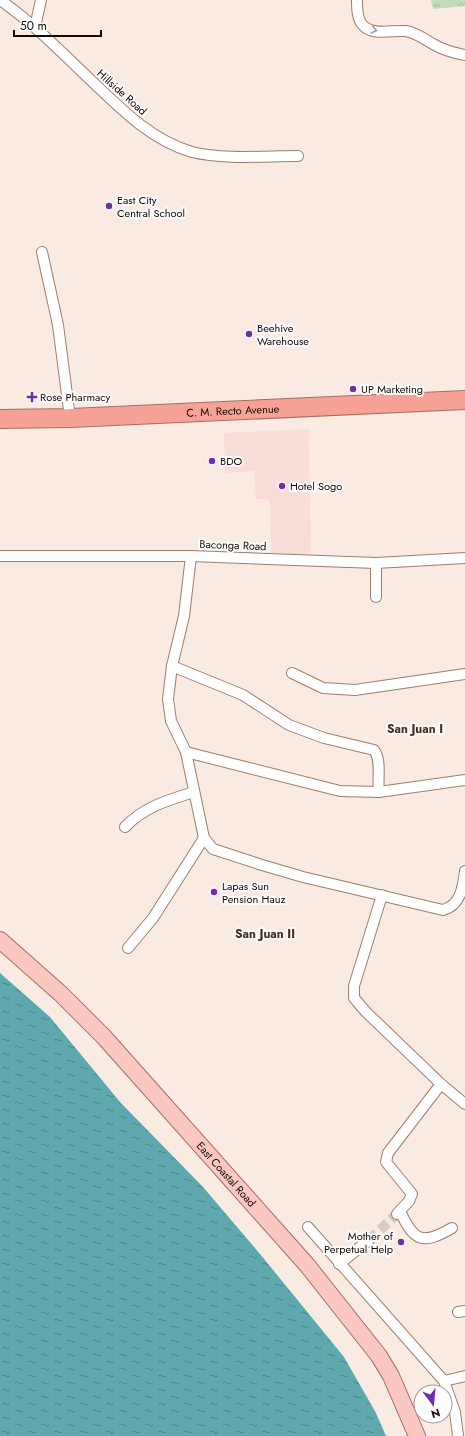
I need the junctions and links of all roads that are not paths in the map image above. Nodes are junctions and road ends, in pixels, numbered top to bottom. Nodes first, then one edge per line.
1 (0, 0) edge
2 (41, 0) edge
3 (357, 0) edge
4 (35, 27) junction
5 (465, 55) edge
6 (298, 156) dead end
7 (42, 252) dead end
8 (465, 400) edge
9 (70, 418) junction
10 (0, 419) edge
11 (0, 556) edge
12 (191, 556) junction
13 (465, 558) edge
14 (376, 562) junction
15 (376, 597) dead end
16 (172, 666) junction
17 (292, 673) dead end
18 (465, 674) edge
19 (186, 752) junction
20 (465, 780) edge
21 (194, 792) junction
22 (379, 792) junction
23 (125, 827) dead end
24 (204, 838) junction
25 (465, 871) edge
26 (382, 895) junction
27 (0, 940) edge
28 (128, 948) dead end
29 (442, 1084) junction
30 (465, 1104) edge
31 (308, 1227) dead end
32 (452, 1228) dead end
33 (369, 1240) tunnel mouth
34 (339, 1264) junction
35 (465, 1376) edge
36 (444, 1381) junction
37 (465, 1411) edge
38 (454, 1412) junction
39 (417, 1436) edge
40 (458, 1436) edge

1 - 4 street, Hillside Road
2 - 4 street
3 -> 5 street
4 - 6 street, Hillside Road
7 - 9 street
8 - 9 highway, C. M. Recto Avenue
9 - 10 highway, C. M. Recto Avenue
11 - 12 street, Baconga Road
12 - 14 street, Baconga Road
12 - 16 street
13 - 14 street, Baconga Road
14 - 15 street
16 - 19 street
16 - 22 street
17 - 18 street
19 - 21 street
19 - 22 street
20 - 22 street
21 - 23 street
21 - 24 street
24 - 26 street
24 - 28 street
25 - 26 street
26 - 29 street
27 - 39 main road, East Coastal Road
29 - 30 street
29 - 32 street
31 - 34 street
33 - 34 street
34 - 36 street
35 - 36 street
36 - 38 street
37 - 38 street
38 - 40 street

